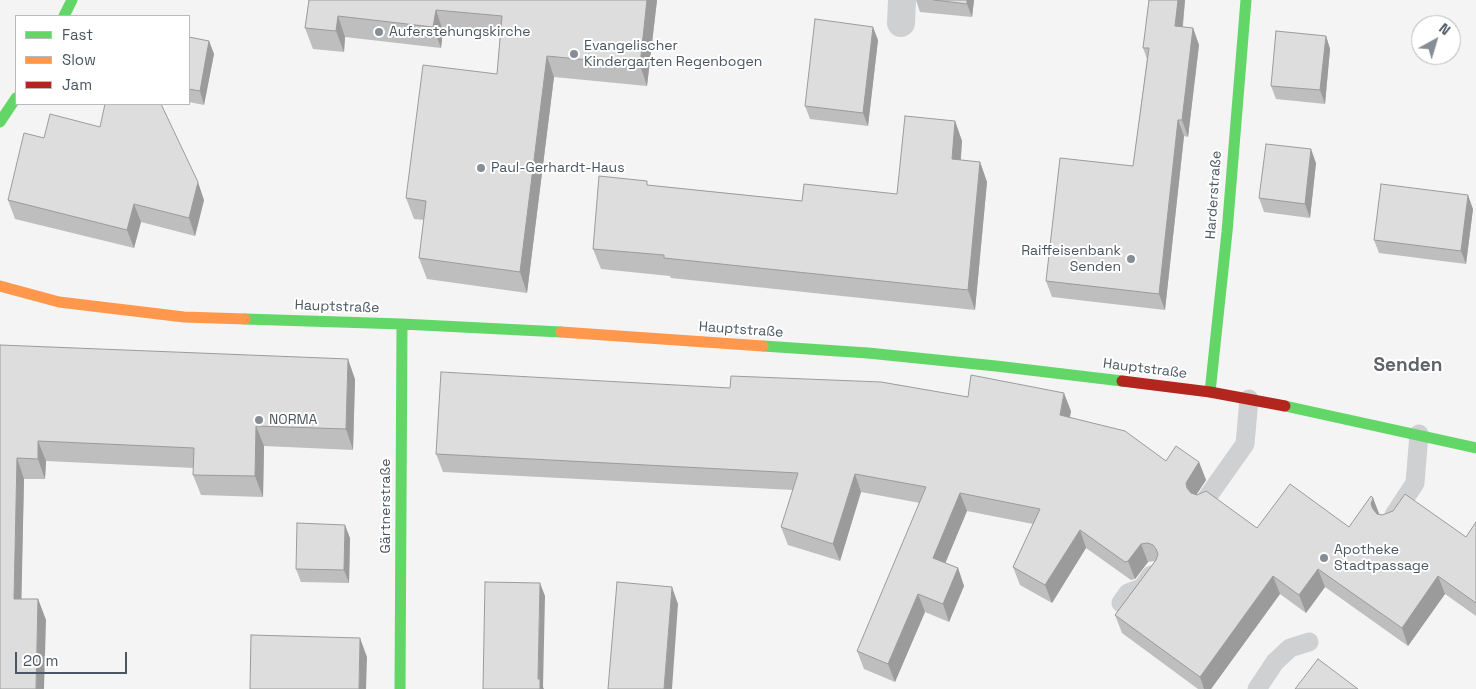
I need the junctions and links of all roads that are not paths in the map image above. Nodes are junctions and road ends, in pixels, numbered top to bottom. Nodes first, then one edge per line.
1 (72, 0) edge
2 (1246, 0) edge
3 (64, 15) edge
4 (15, 100) edge
5 (0, 122) edge
6 (0, 286) edge
7 (402, 324) junction
8 (1210, 392) junction
9 (1249, 399) junction
10 (1419, 434) junction
11 (1476, 448) edge
12 (1204, 502) edge
13 (1389, 522) edge
14 (1153, 572) edge
15 (1121, 604) edge
16 (1309, 642) dead end
17 (400, 689) edge
18 (1257, 689) edge

1 - 3 street
2 - 8 street, Harderstraße
4 - 5 street
6 - 7 street, Hauptstraße
7 - 8 street, Hauptstraße
7 - 17 street, Gärtnerstraße
8 - 9 street, Hauptstraße
9 - 10 street, Hauptstraße
9 - 12 lane
10 - 11 street, Hauptstraße
10 - 13 lane
14 - 15 lane
16 - 18 lane

